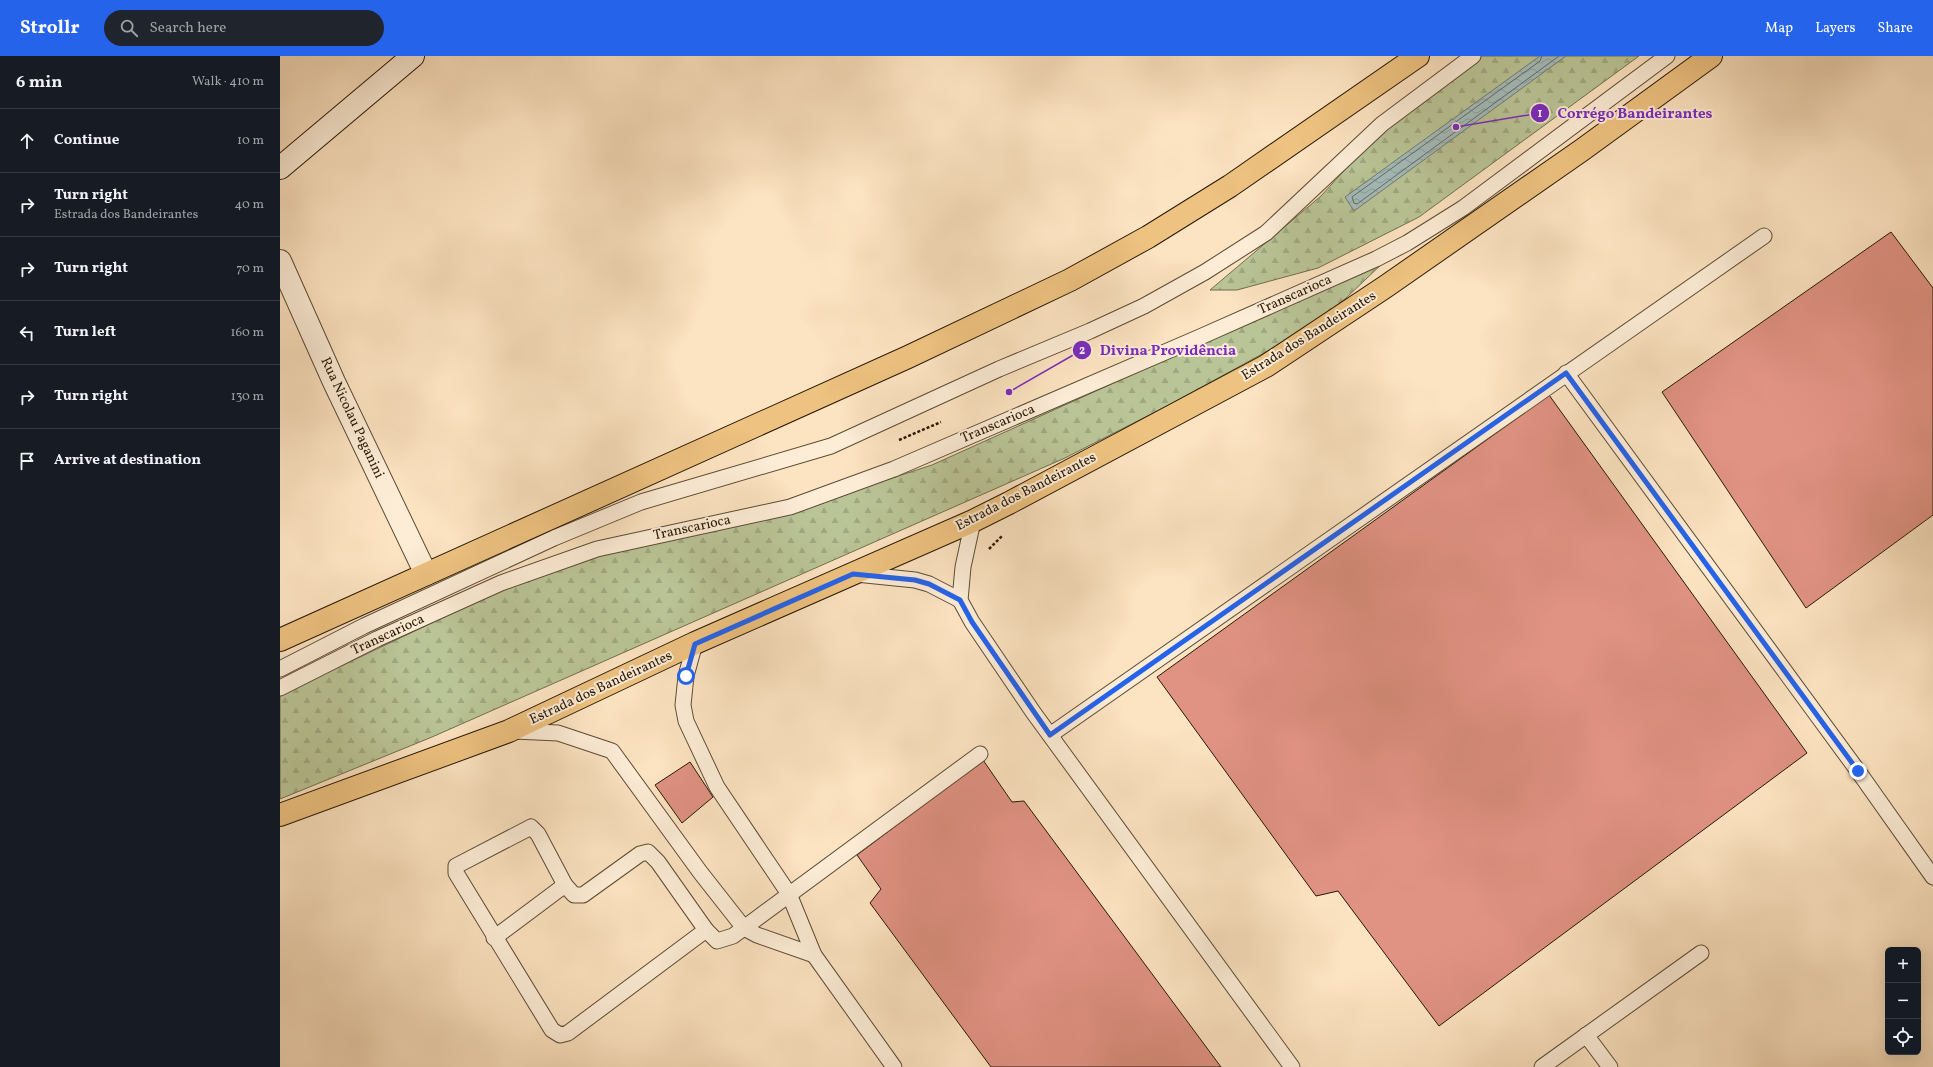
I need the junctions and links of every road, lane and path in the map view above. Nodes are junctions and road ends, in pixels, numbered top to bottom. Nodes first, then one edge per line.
1 (413, 56) edge
2 (1418, 56) edge
3 (1473, 56) edge
4 (1667, 56) edge
5 (1711, 56) edge
6 (280, 168) edge
7 (1764, 236) dead end
8 (280, 261) edge
9 (1566, 373) junction
10 (941, 422) dead end
11 (898, 441) dead end
12 (973, 521) junction
13 (426, 574) junction
14 (853, 574) junction
15 (960, 600) junction
16 (280, 640) edge
17 (695, 644) junction
18 (280, 669) edge
19 (280, 688) edge
20 (509, 731) junction
21 (1050, 735) junction
22 (980, 754) dead end
23 (280, 815) edge
24 (1933, 877) edge
25 (565, 884) junction
26 (788, 894) junction
27 (744, 928) junction
28 (706, 930) junction
29 (494, 938) junction
30 (1701, 952) dead end
31 (814, 955) junction
32 (1586, 1034) junction
33 (894, 1067) edge
34 (1292, 1067) edge
35 (1542, 1067) edge
36 (1610, 1067) edge

1 - 6 street
2 - 13 main road
3 - 18 lane, Transcarioca
4 - 19 lane, Transcarioca
5 - 12 main road, Estrada dos Bandeirantes
7 - 9 lane
8 - 13 street, Rua Nicolau Paganini
9 - 21 lane
9 - 24 lane
10 - 11 path
12 - 14 main road, Estrada dos Bandeirantes
12 - 15 lane
13 - 16 main road
14 - 15 lane
14 - 17 main road, Estrada dos Bandeirantes
15 - 21 lane
17 - 20 main road, Estrada dos Bandeirantes
17 - 26 lane
20 - 23 main road, Estrada dos Bandeirantes
20 - 27 lane
21 - 34 lane
22 - 26 lane
25 - 28 lane
25 - 29 lane
25 - 29 lane
26 - 27 lane
26 - 31 lane
27 - 28 lane
27 - 31 lane
28 - 29 lane
30 - 32 lane
31 - 33 lane
32 - 35 lane
32 - 36 lane

